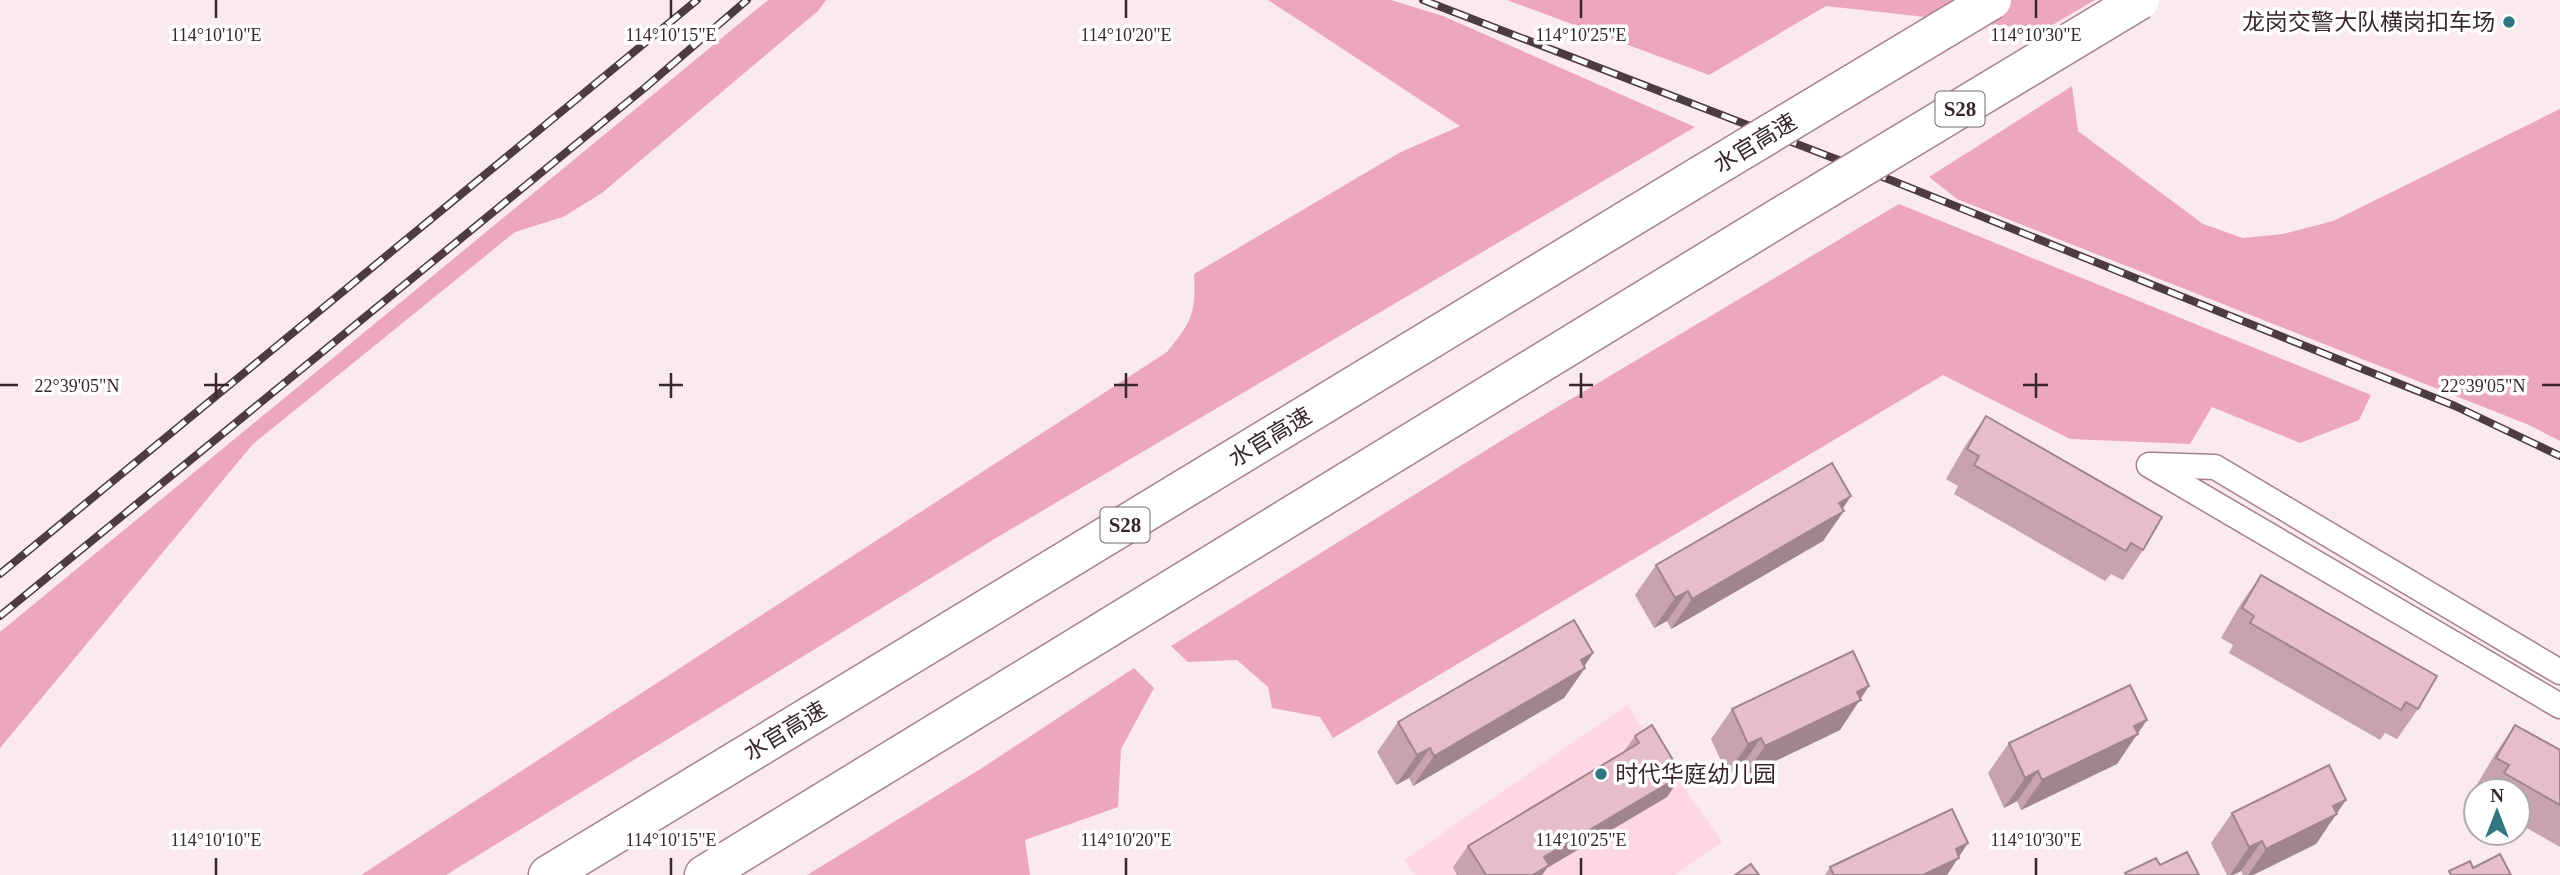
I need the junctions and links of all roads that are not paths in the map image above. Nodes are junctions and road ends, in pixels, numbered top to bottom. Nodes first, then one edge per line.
1 (1992, 0) edge
2 (2140, 0) edge
3 (2560, 672) edge
4 (2560, 706) edge
5 (548, 875) edge
6 (705, 875) edge

1 - 5 highway, 水官高速 / S28, bridge
2 - 6 highway, S28, bridge
3 - 4 street

